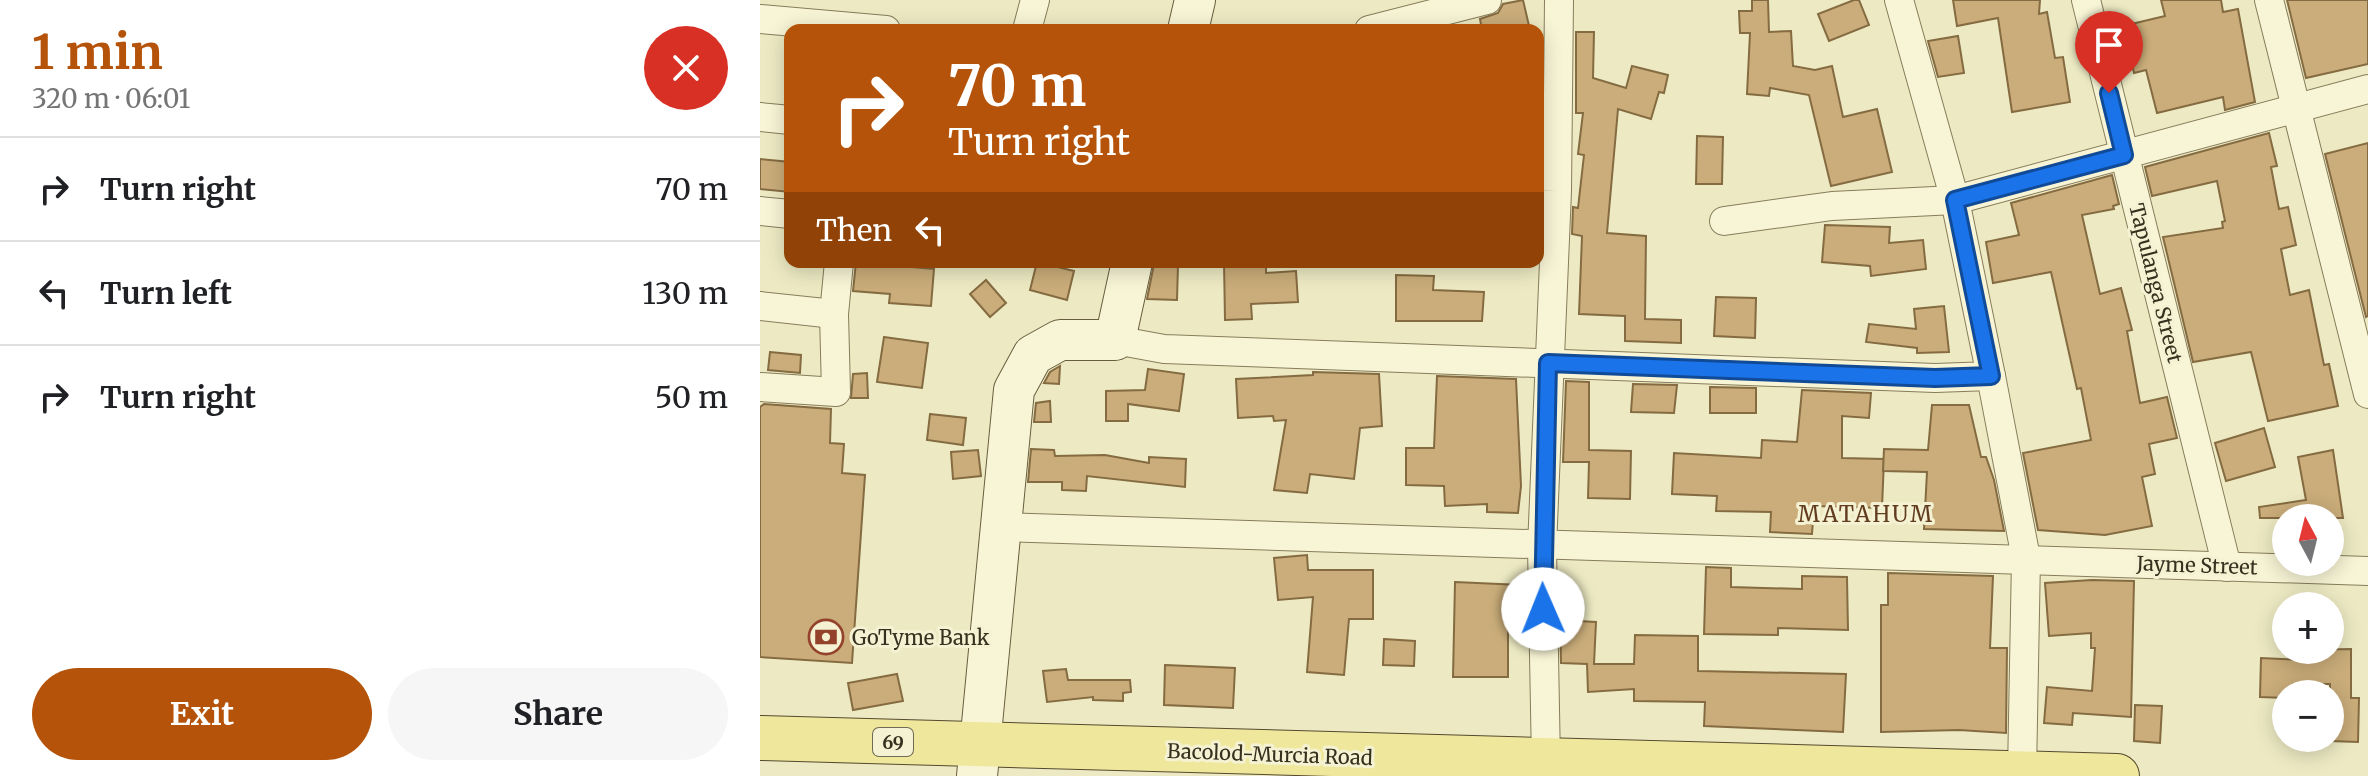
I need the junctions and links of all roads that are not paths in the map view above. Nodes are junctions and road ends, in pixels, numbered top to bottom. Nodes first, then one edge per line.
1 (1035, 0) edge
2 (1195, 0) edge
3 (1487, 0) edge
4 (1559, 0) edge
5 (1899, 0) edge
6 (2086, 0) edge
7 (2269, 0) edge
8 (760, 19) edge
9 (817, 24) edge
10 (1029, 24) edge
11 (1189, 24) edge
12 (1393, 24) edge
13 (2368, 89) edge
14 (2298, 108) junction
15 (760, 117) edge
16 (784, 119) edge
17 (2124, 155) junction
18 (1547, 191) edge
19 (1955, 200) junction
20 (760, 211) edge
21 (784, 213) edge
22 (1724, 221) dead end
23 (838, 268) edge
24 (1131, 268) edge
25 (760, 306) edge
26 (834, 314) junction
27 (1115, 340) junction
28 (1548, 363) junction
29 (1991, 376) junction
30 (760, 387) edge
31 (2368, 394) edge
32 (1001, 527) junction
33 (1542, 547) junction
34 (2026, 558) junction
35 (2227, 567) junction
36 (2368, 571) edge
37 (760, 738) edge
38 (978, 760) edge
39 (1546, 763) junction
40 (1788, 771) edge
41 (1923, 772) edge
42 (2022, 773) junction
43 (2117, 776) edge

1 - 10 street
2 - 11 street
3 - 12 street
4 - 18 street
5 - 19 street
6 - 17 street, Tapulanga Street
7 - 14 street
8 - 9 street
13 - 14 street
14 - 17 street
14 - 31 street
15 - 16 street
17 - 19 street
17 - 35 street, Tapulanga Street
18 - 28 street
19 - 22 street
19 - 29 street
20 - 21 street
23 - 26 street
24 - 27 street
25 - 26 street
26 - 30 street
27 - 28 street
27 - 32 street
28 - 29 street
28 - 33 street
29 - 34 street
32 - 33 street, Jayme Street
32 - 38 street
33 - 34 street, Jayme Street
33 - 39 street
34 - 35 street, Jayme Street
34 - 42 street
35 - 36 street, Jayme Street
37 - 38 main road, Bacolod-Murcia Road / 69
38 - 39 main road, Bacolod-Murcia Road / 69
39 - 40 main road, Bacolod-Murcia Road / 69
40 - 41 main road, Bacolod-Murcia Road / 69
41 - 42 main road, Bacolod-Murcia Road / 69
42 - 43 main road, Bacolod-Murcia Road / 69

